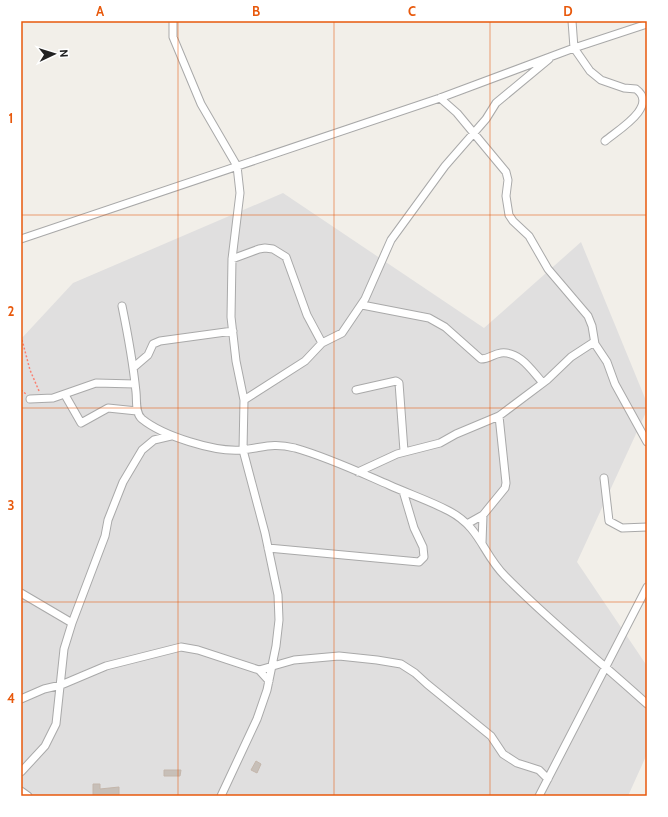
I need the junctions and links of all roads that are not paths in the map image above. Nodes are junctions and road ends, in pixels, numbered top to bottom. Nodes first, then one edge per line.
1 (173, 21) edge
2 (572, 21) edge
3 (647, 24) edge
4 (574, 48) junction
5 (554, 55) junction
6 (440, 98) junction
7 (473, 134) junction
8 (605, 141) dead end
9 (236, 166) junction
10 (21, 239) edge
11 (232, 259) junction
12 (362, 305) junction
13 (122, 306) dead end
14 (233, 331) junction
15 (594, 342) junction
16 (322, 343) junction
17 (134, 367) junction
18 (543, 383) junction
19 (135, 384) junction
20 (356, 390) dead end
21 (66, 395) junction
22 (30, 400) dead end
23 (244, 400) junction
24 (137, 411) junction
25 (499, 416) junction
26 (153, 425) junction
27 (171, 436) junction
28 (154, 440) junction
29 (647, 442) edge
30 (243, 450) junction
31 (404, 451) junction
32 (358, 472) junction
33 (604, 478) dead end
34 (404, 491) junction
35 (483, 515) junction
36 (467, 524) junction
37 (647, 527) edge
38 (482, 544) junction
39 (268, 548) junction
40 (647, 587) edge
41 (21, 593) edge
42 (72, 622) junction
43 (272, 665) junction
44 (607, 667) junction
45 (259, 670) junction
46 (269, 681) junction
47 (61, 685) junction
48 (21, 699) edge
49 (647, 704) edge
50 (21, 772) edge
51 (548, 779) junction
52 (21, 791) edge
53 (28, 796) edge
54 (221, 796) edge
55 (539, 796) edge

1 - 9 street
2 - 4 street
3 - 4 street
4 - 5 street
4 - 8 street
5 - 6 street
5 - 7 street
6 - 7 street
6 - 9 street
7 - 12 street
7 - 15 street
9 - 10 street
9 - 11 street
11 - 14 street
11 - 16 street
12 - 16 street
12 - 18 street
13 - 17 street
14 - 17 street
14 - 23 street
15 - 18 street
15 - 29 street
16 - 23 street
17 - 19 street
18 - 25 street
19 - 21 street
19 - 24 street
20 - 31 street
21 - 22 street
21 - 24 street
23 - 30 street
24 - 26 street
25 - 31 street
25 - 35 street
26 - 27 street
26 - 28 street
27 - 28 street
27 - 30 street
28 - 42 street
30 - 32 street
30 - 39 street
31 - 32 street
32 - 34 street
33 - 37 street
34 - 36 street
34 - 39 street
35 - 36 street
35 - 38 street
36 - 38 street
38 - 44 street
39 - 43 street
40 - 44 street
41 - 42 street
42 - 47 street
43 - 45 street
43 - 46 street
43 - 51 street
44 - 49 street
44 - 51 street
45 - 46 street
45 - 47 street
46 - 54 street
47 - 48 street
47 - 50 street
51 - 55 street
52 - 53 street

